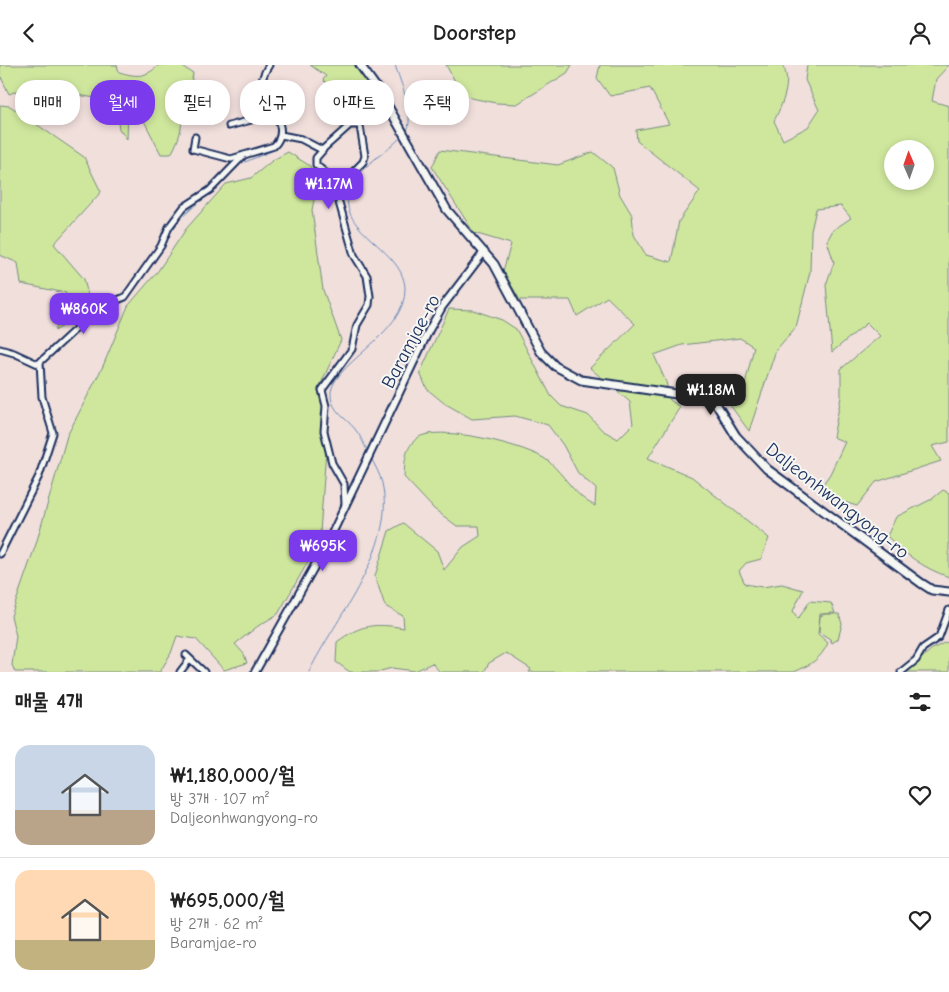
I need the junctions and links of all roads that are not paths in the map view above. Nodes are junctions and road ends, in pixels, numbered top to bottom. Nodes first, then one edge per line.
1 (269, 65) edge
2 (360, 65) edge
3 (263, 80) edge
4 (371, 80) edge
5 (394, 118) edge
6 (240, 123) edge
7 (279, 125) edge
8 (350, 125) edge
9 (359, 125) edge
10 (229, 126) dead end
11 (283, 135) junction
12 (195, 137) dead end
13 (323, 150) junction
14 (244, 155) junction
15 (342, 182) junction
16 (484, 252) junction
17 (0, 349) edge
18 (40, 365) junction
19 (345, 505) junction
20 (0, 554) edge
21 (949, 592) edge
22 (949, 610) edge
23 (180, 672) edge
24 (204, 672) edge
25 (254, 672) edge
26 (901, 672) edge

1 - 3 street
2 - 4 main road, Daljeonhwangyong-ro
5 - 16 main road, Daljeonhwangyong-ro
6 - 10 street
7 - 11 street
8 - 13 street
9 - 15 street
11 - 13 street
11 - 14 street
12 - 14 street
13 - 15 street
14 - 18 street
15 - 19 street
16 - 19 street, Baramjae-ro
16 - 21 main road, Daljeonhwangyong-ro
17 - 18 street
18 - 20 street
19 - 25 street
22 - 26 street
23 - 24 street

